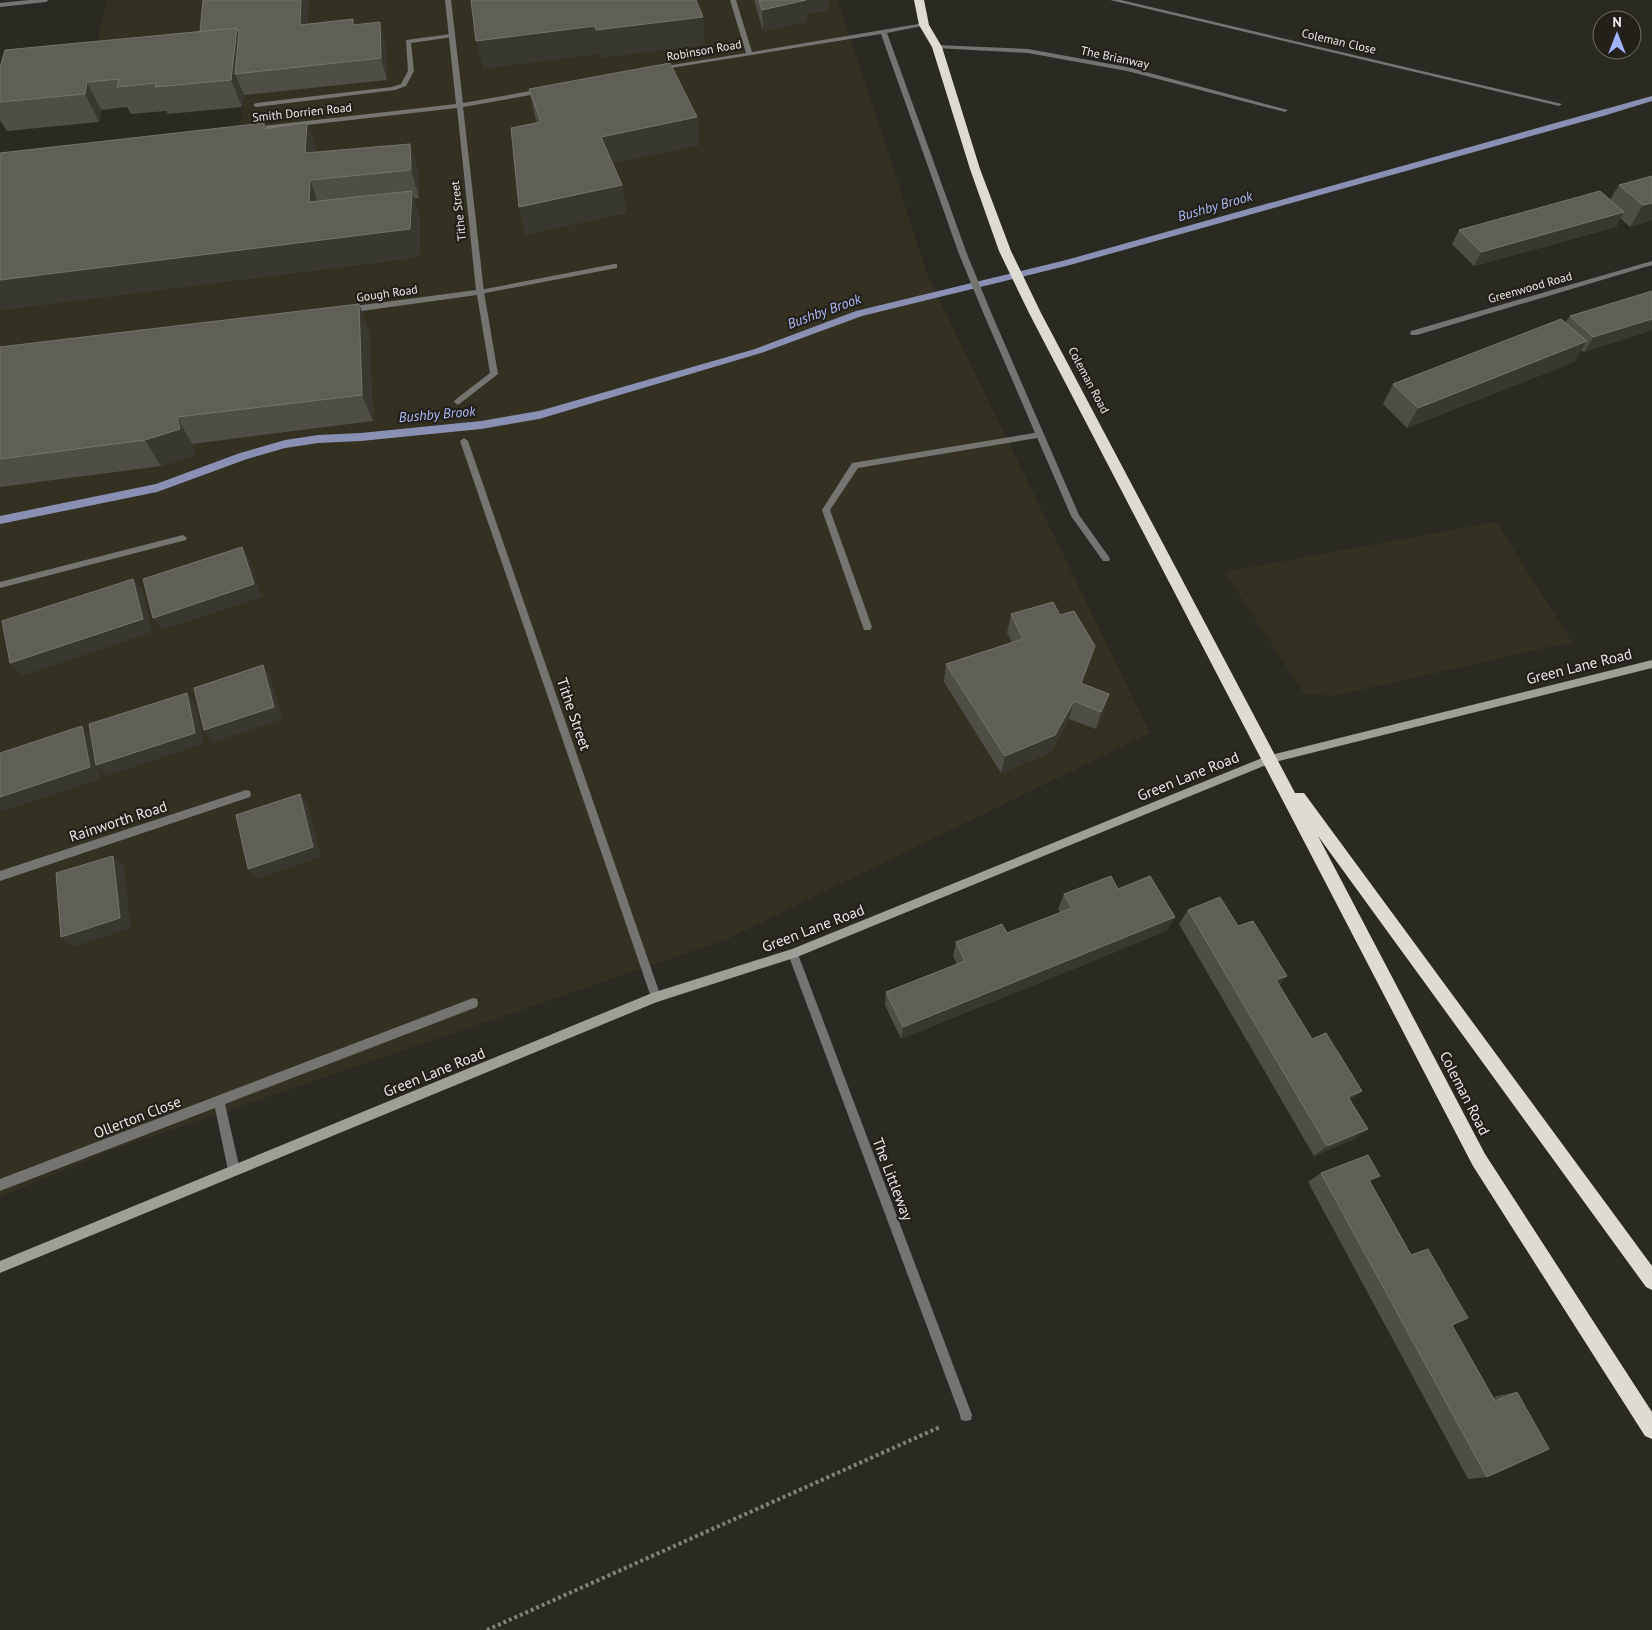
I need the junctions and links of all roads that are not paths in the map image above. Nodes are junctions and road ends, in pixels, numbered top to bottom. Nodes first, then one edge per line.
1 (46, 0) edge
2 (448, 0) edge
3 (733, 0) edge
4 (919, 0) edge
5 (1114, 0) edge
6 (0, 5) edge
7 (924, 25) junction
8 (883, 32) junction
9 (451, 36) junction
10 (937, 47) junction
11 (749, 53) junction
12 (652, 71) edge
13 (545, 90) edge
14 (256, 104) dead end
15 (1559, 104) dead end
16 (458, 106) junction
17 (1285, 110) dead end
18 (244, 130) edge
19 (1652, 263) edge
20 (614, 266) dead end
21 (480, 292) junction
22 (343, 310) edge
23 (1414, 332) dead end
24 (458, 402) dead end
25 (1040, 435) junction
26 (464, 441) dead end
27 (183, 538) dead end
28 (1106, 559) dead end
29 (0, 585) edge
30 (867, 627) dead end
31 (1652, 664) edge
32 (1270, 759) junction
33 (246, 794) dead end
34 (0, 876) edge
35 (793, 954) junction
36 (656, 997) junction
37 (473, 1003) dead end
38 (219, 1101) junction
39 (234, 1170) junction
40 (0, 1185) edge
41 (0, 1267) edge
42 (1652, 1281) edge
43 (966, 1415) road end
44 (1652, 1429) edge

1 - 6 street
2 - 9 street, Tithe Street
3 - 11 street
4 - 7 highway, Coleman Road
5 - 15 street, Coleman Close
7 - 8 street, Robinson Road
7 - 10 highway, Coleman Road
8 - 11 street, Robinson Road
8 - 25 street
9 - 14 street
9 - 16 street, Tithe Street
10 - 17 street, The Brianway
10 - 32 highway, Coleman Road
11 - 12 street, Robinson Road
13 - 16 street
16 - 18 street, Smith Dorrien Road
16 - 21 street, Tithe Street
19 - 23 street, Greenwood Road
20 - 21 street, Gough Road
21 - 22 street, Gough Road
21 - 24 street, Tithe Street
25 - 28 street
25 - 30 street
26 - 36 street, Tithe Street
27 - 29 street
31 - 32 street, Green Lane Road
32 - 35 street, Green Lane Road
32 - 42 highway, Coleman Road
32 - 44 highway, Coleman Road
33 - 34 street, Rainworth Road
35 - 36 street, Green Lane Road
35 - 43 street, The Littleway
36 - 39 street, Green Lane Road
37 - 38 street, Ollerton Close
38 - 39 street
38 - 40 street, Ollerton Close
39 - 41 street, Green Lane Road

